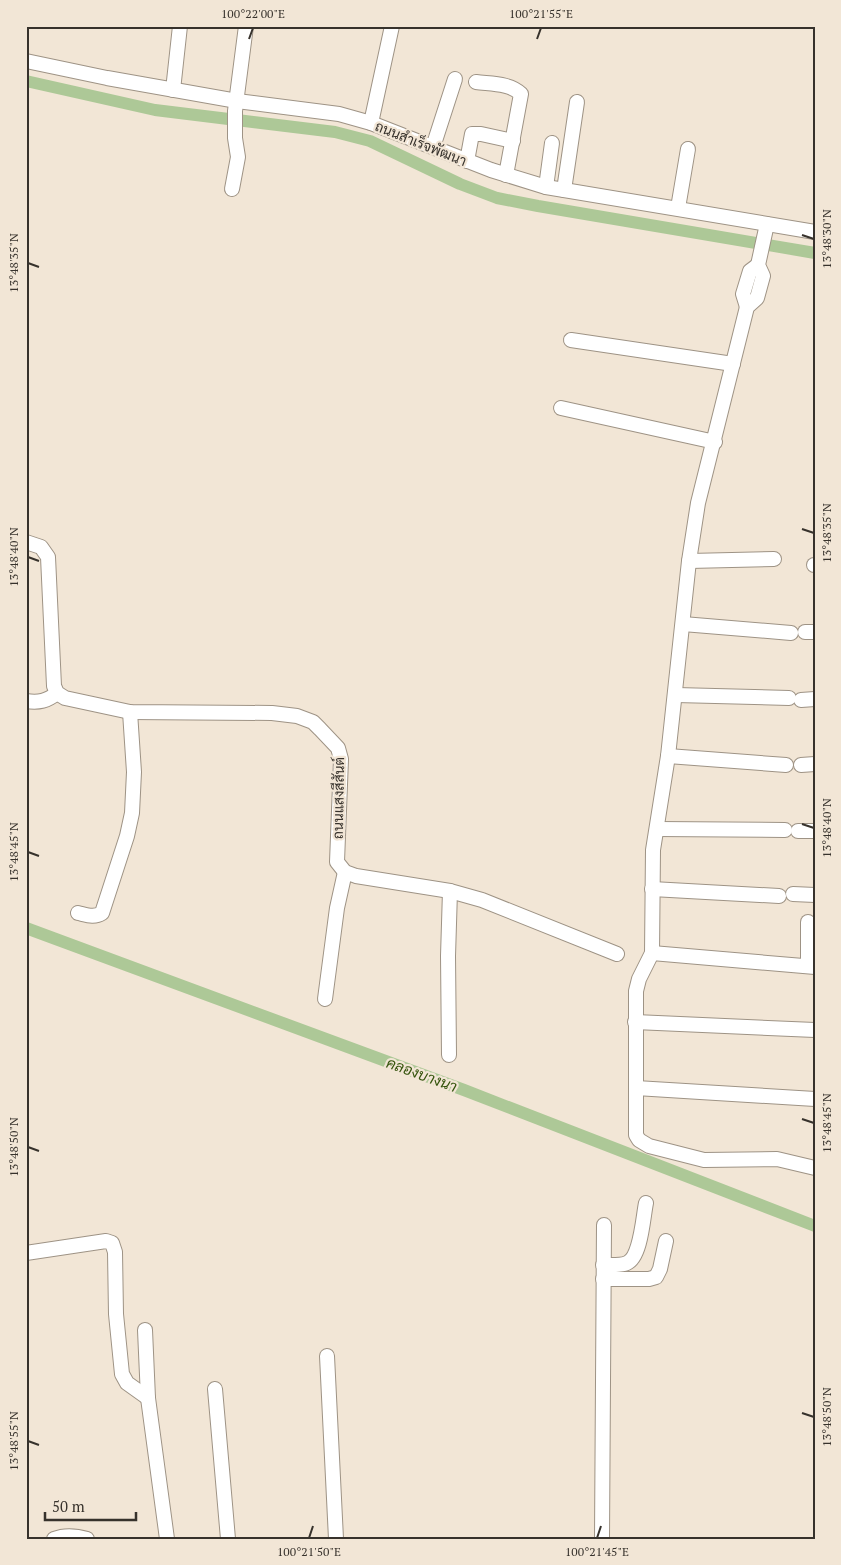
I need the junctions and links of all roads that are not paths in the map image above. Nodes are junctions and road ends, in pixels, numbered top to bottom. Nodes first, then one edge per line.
1 (180, 26) edge
2 (246, 26) edge
3 (392, 26) edge
4 (26, 62) edge
5 (454, 79) dead end
6 (476, 82) dead end
7 (173, 90) junction
8 (577, 102) dead end
9 (236, 106) junction
10 (372, 123) junction
11 (513, 141) junction
12 (552, 143) dead end
13 (433, 147) junction
14 (688, 149) dead end
15 (467, 161) junction
16 (506, 175) junction
17 (546, 187) junction
18 (232, 189) dead end
19 (564, 190) junction
20 (678, 208) junction
21 (767, 224) junction
22 (815, 232) edge
23 (571, 340) dead end
24 (733, 364) junction
25 (561, 408) dead end
26 (714, 442) junction
27 (26, 542) edge
28 (774, 559) dead end
29 (689, 561) junction
30 (683, 624) junction
31 (804, 632) edge
32 (57, 694) junction
33 (676, 695) junction
34 (801, 699) edge
35 (26, 702) edge
36 (130, 712) junction
37 (668, 756) junction
38 (786, 765) dead end
39 (657, 829) junction
40 (815, 831) edge
41 (345, 872) junction
42 (652, 889) junction
43 (450, 891) junction
44 (793, 894) dead end
45 (815, 894) edge
46 (779, 896) dead end
47 (78, 913) dead end
48 (808, 922) dead end
49 (652, 953) junction
50 (616, 954) dead end
51 (811, 966) edge
52 (325, 999) dead end
53 (635, 1022) junction
54 (815, 1030) edge
55 (449, 1055) dead end
56 (636, 1088) junction
57 (815, 1099) edge
58 (815, 1168) edge
59 (646, 1203) dead end
60 (604, 1225) dead end
61 (666, 1241) dead end
62 (26, 1253) edge
63 (603, 1272) junction
64 (144, 1330) dead end
65 (327, 1356) dead end
66 (215, 1389) dead end
67 (148, 1398) junction
68 (54, 1539) edge
69 (87, 1539) edge
70 (167, 1539) edge
71 (228, 1539) edge
72 (336, 1539) edge
73 (602, 1539) edge

1 - 7 street
2 - 9 street
3 - 10 street
4 - 7 street, ถนนสำเร็จพัฒนา
5 - 13 street
6 - 11 street
7 - 9 street, ถนนสำเร็จพัฒนา
8 - 19 street
9 - 10 street, ถนนสำเร็จพัฒนา
9 - 18 street
10 - 13 street, ถนนสำเร็จพัฒนา
11 - 15 street
11 - 16 street
12 - 17 street
13 - 15 street, ถนนสำเร็จพัฒนา
14 - 20 street
15 - 16 street, ถนนสำเร็จพัฒนา
16 - 17 street, ถนนสำเร็จพัฒนา
17 - 19 street, ถนนสำเร็จพัฒนา
19 - 20 street, ถนนสำเร็จพัฒนา
20 - 21 street, ถนนสำเร็จพัฒนา
21 - 22 street, ถนนสำเร็จพัฒนา
21 - 24 street
23 - 24 street
24 - 26 street
25 - 26 street
26 - 29 street
27 - 32 street
28 - 29 street
29 - 30 street
30 - 31 street
30 - 33 street
32 - 35 street
32 - 36 street, ถนนแสงสีสันต์
33 - 34 street
33 - 37 street
36 - 41 street, ถนนแสงสีสันต์
36 - 47 street
37 - 38 street
37 - 39 street
39 - 40 street
39 - 42 street
41 - 43 street
41 - 52 street
42 - 46 street
42 - 49 street
43 - 50 street
43 - 55 street
44 - 45 street
48 - 51 street
49 - 51 street
49 - 53 street
53 - 54 street
53 - 56 street
56 - 57 street
56 - 58 street
59 - 63 street
60 - 63 street
61 - 63 street
62 - 67 street
63 - 73 street
64 - 67 street
65 - 72 street
66 - 71 street
67 - 70 street
68 - 69 street

